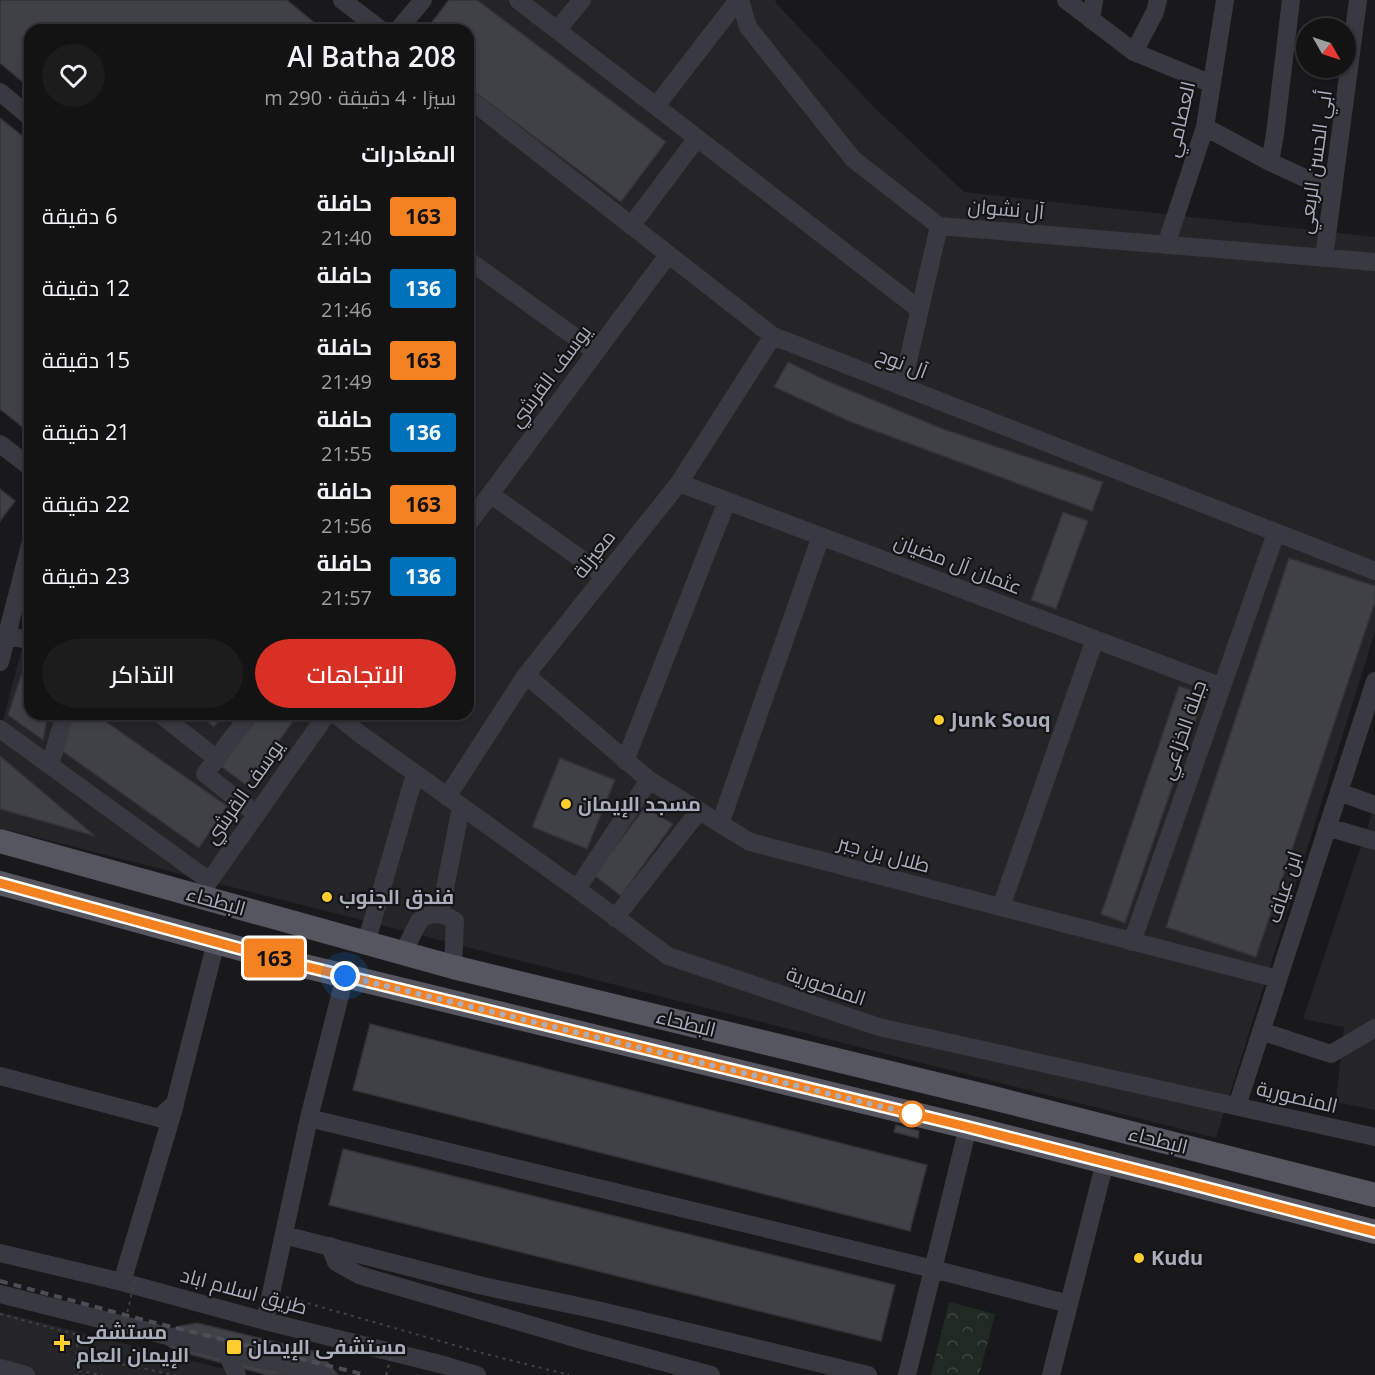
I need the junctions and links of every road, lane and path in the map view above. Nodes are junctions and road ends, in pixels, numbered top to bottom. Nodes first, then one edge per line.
1 (342, 0) edge
2 (423, 0) edge
3 (518, 0) edge
4 (582, 0) edge
5 (739, 0) edge
6 (1066, 0) edge
7 (1094, 0) edge
8 (1158, 0) edge
9 (1225, 0) edge
10 (1291, 0) edge
11 (1359, 0) edge
12 (1091, 20) junction
13 (373, 24) edge
14 (403, 24) edge
15 (557, 30) junction
16 (1134, 52) junction
17 (1212, 84) junction
18 (0, 92) edge
19 (656, 106) junction
20 (474, 110) edge
21 (24, 112) edge
22 (1205, 127) junction
23 (697, 138) junction
24 (1270, 162) junction
25 (1333, 191) junction
26 (631, 226) junction
27 (939, 226) junction
28 (1167, 245) junction
29 (668, 255) junction
30 (1324, 258) junction
31 (1375, 262) edge
32 (474, 264) edge
33 (920, 310) junction
34 (773, 336) junction
35 (596, 352) junction
36 (902, 387) junction
37 (0, 444) edge
38 (24, 462) edge
39 (679, 483) junction
40 (490, 494) junction
41 (727, 501) junction
42 (474, 516) edge
43 (1276, 532) junction
44 (821, 536) junction
45 (24, 568) edge
46 (1375, 571) edge
47 (605, 576) junction
48 (7, 635) junction
49 (24, 639) edge
50 (1095, 639) junction
51 (0, 662) edge
52 (526, 675) junction
53 (1375, 681) edge
54 (1222, 687) junction
55 (63, 720) edge
56 (168, 720) edge
57 (246, 720) edge
58 (323, 720) edge
59 (342, 720) edge
60 (0, 729) edge
61 (217, 759) junction
62 (625, 761) junction
63 (50, 765) junction
64 (415, 774) junction
65 (648, 780) junction
66 (1339, 792) junction
67 (454, 802) junction
68 (1375, 805) edge
69 (699, 811) junction
70 (256, 814) junction
71 (720, 824) junction
72 (1327, 827) junction
73 (0, 841) edge
74 (1375, 841) edge
75 (0, 883) edge
76 (203, 888) junction
77 (577, 890) junction
78 (1001, 908) junction
79 (440, 914) junction
80 (615, 918) junction
81 (216, 942) junction
82 (1132, 942) junction
83 (366, 943) junction
84 (403, 953) junction
85 (453, 967) junction
86 (477, 973) junction
87 (345, 976) junction
88 (1278, 980) junction
89 (560, 993) junction
90 (480, 1009) junction
91 (543, 1024) junction
92 (1375, 1028) edge
93 (1261, 1031) junction
94 (0, 1076) edge
95 (175, 1104) junction
96 (1237, 1106) junction
97 (309, 1119) junction
98 (968, 1127) junction
99 (1375, 1137) edge
100 (1105, 1162) junction
101 (1375, 1195) edge
102 (1375, 1232) edge
103 (284, 1235) junction
104 (330, 1246) junction
105 (0, 1253) edge
106 (933, 1269) junction
107 (128, 1281) junction
108 (271, 1293) junction
109 (0, 1294) edge
110 (1069, 1304) junction
111 (597, 1310) junction
112 (0, 1314) edge
113 (265, 1321) junction
114 (589, 1342) junction
115 (394, 1346) dead end
116 (225, 1350) junction
117 (0, 1368) edge
118 (294, 1372) edge
119 (26, 1375) edge
120 (103, 1375) edge
121 (176, 1375) edge
122 (237, 1375) edge
123 (323, 1375) edge
124 (386, 1375) edge
125 (477, 1375) edge
126 (569, 1375) edge
127 (711, 1375) edge
128 (868, 1375) edge
129 (907, 1375) edge
130 (1051, 1375) edge

1 - 13 street
2 - 14 street
3 - 15 street
4 - 15 street
5 - 19 street
5 - 27 street, آل نشوان
6 - 12 street
7 - 12 street
8 - 16 street
9 - 17 street, العصامي
10 - 24 street
11 - 25 street, أبي الحسن الربعي
12 - 16 street
15 - 19 street
16 - 17 street
17 - 22 street, العصامي
18 - 21 street
19 - 23 street
20 - 26 street, آل نوح
22 - 24 street
22 - 28 street, العصامي
23 - 26 street
23 - 33 street
24 - 25 street
25 - 30 street, أبي الحسن الربعي
26 - 29 street, آل نوح
27 - 28 street, آل نشوان
27 - 33 street
28 - 30 street, آل نشوان
29 - 34 street, آل نوح
29 - 35 street, يوسف القرشي
30 - 31 street, آل نشوان
32 - 35 street
33 - 36 street
34 - 36 street, آل نوح
34 - 39 street, معيزلة
35 - 40 street, يوسف القرشي
36 - 43 street, آل نوح
37 - 38 street
39 - 41 street, عثمان آل مضيان
39 - 47 street, معيزلة
40 - 42 street, يوسف القرشي
40 - 47 street
41 - 44 street, عثمان آل مضيان
41 - 62 street
43 - 46 street, آل نوح
43 - 54 street, جبلة الخزاعي
44 - 50 street, عثمان آل مضيان
44 - 71 street
45 - 48 street
47 - 52 street, معيزلة
48 - 49 street
48 - 51 street
50 - 54 street, عثمان آل مضيان
50 - 78 street
52 - 62 street, طلال بن جبر
52 - 67 street, معيزلة
53 - 66 street, ابن عياف
54 - 82 street, جبلة الخزاعي
55 - 63 street
56 - 61 street
57 - 61 street
58 - 70 street, يوسف القرشي
59 - 64 street, المنصورية
60 - 63 street
61 - 70 street
62 - 65 street, طلال بن جبر
63 - 76 street
64 - 67 street, المنصورية
64 - 83 street
65 - 69 street, طلال بن جبر
65 - 77 street
66 - 68 street
66 - 72 street, ابن عياف
67 - 77 street, المنصورية
67 - 79 street
69 - 71 street, طلال بن جبر
69 - 80 street
70 - 76 street, يوسف القرشي
71 - 78 street, طلال بن جبر
72 - 74 street
72 - 88 street, ابن عياف
73 - 76 main road, البطحاء
75 - 81 main road, البطحاء
76 - 83 main road, البطحاء
77 - 80 street, المنصورية
78 - 82 street, طلال بن جبر
79 - 84 street
79 - 85 street
80 - 96 street, المنصورية
81 - 87 main road, البطحاء
81 - 95 street
82 - 88 street, طلال بن جبر
83 - 84 main road, البطحاء
84 - 85 main road, البطحاء
85 - 86 main road, البطحاء
86 - 89 main road, البطحاء
86 - 90 main road
87 - 90 main road, البطحاء
87 - 97 street
88 - 93 street, ابن عياف
89 - 91 main road
89 - 101 main road, البطحاء
90 - 91 main road, البطحاء
91 - 98 main road, البطحاء
92 - 93 street
93 - 96 street, ابن عياف
94 - 95 street
95 - 107 street
96 - 99 street, المنصورية
97 - 103 street
97 - 106 street
98 - 100 main road, البطحاء
98 - 106 street
100 - 102 main road, البطحاء
100 - 110 street
103 - 104 street
103 - 108 street
104 - 111 street
104 - 114 street
105 - 107 street, طريق اسلام اباد
106 - 110 street
106 - 129 street
107 - 113 street, طريق اسلام اباد
107 - 121 path, bridge
108 - 113 street
108 - 126 path
109 - 116 street
110 - 130 street
111 - 114 street
111 - 128 street
112 - 120 path
113 - 125 street, طريق اسلام اباد
114 - 127 street
115 - 124 path, bridge
116 - 118 street
116 - 122 street
117 - 119 street
118 - 123 street

